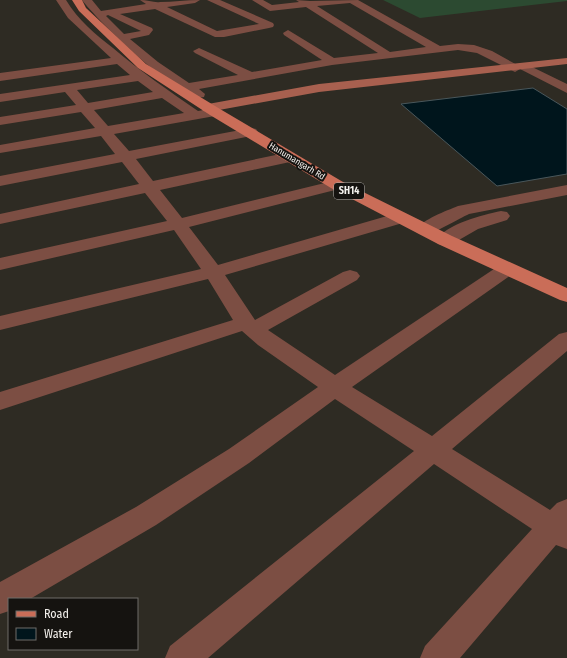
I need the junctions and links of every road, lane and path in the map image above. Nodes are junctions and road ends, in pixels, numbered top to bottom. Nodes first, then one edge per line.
1 (61, 0) edge
2 (77, 0) edge
3 (87, 0) edge
4 (145, 0) edge
5 (195, 0) edge
6 (257, 0) edge
7 (351, 0) edge
8 (305, 2) edge
9 (213, 5) edge
10 (158, 6) junction
11 (110, 13) junction
12 (98, 14) junction
13 (193, 14) dead end
14 (178, 16) junction
15 (390, 22) junction
16 (374, 23) dead end
17 (358, 25) dead end
18 (342, 26) junction
19 (288, 33) dead end
20 (122, 37) junction
21 (437, 49) junction
22 (199, 51) dead end
23 (388, 55) junction
24 (120, 60) junction
25 (567, 61) edge
26 (332, 62) junction
27 (567, 65) edge
28 (523, 68) junction
29 (544, 68) junction
30 (141, 71) junction
31 (16, 74) junction
32 (248, 75) junction
33 (0, 77) edge
34 (565, 85) edge
35 (68, 87) junction
36 (186, 87) junction
37 (27, 94) junction
38 (165, 94) junction
39 (0, 98) edge
40 (84, 107) junction
41 (213, 110) junction
42 (0, 121) edge
43 (104, 131) junction
44 (250, 132) junction
45 (0, 149) edge
46 (126, 157) junction
47 (290, 157) junction
48 (0, 181) edge
49 (337, 185) junction
50 (150, 187) junction
51 (567, 190) edge
52 (567, 203) edge
53 (400, 218) junction
54 (0, 219) edge
55 (178, 224) junction
56 (424, 230) junction
57 (445, 240) junction
58 (0, 264) edge
59 (507, 269) junction
60 (213, 272) junction
61 (350, 276) dead end
62 (567, 296) edge
63 (0, 323) edge
64 (249, 327) junction
65 (567, 339) edge
66 (335, 387) junction
67 (0, 402) edge
68 (433, 450) junction
69 (562, 524) edge
70 (0, 599) edge
71 (182, 658) edge
72 (437, 658) edge

1 - 24 street
2 - 30 main road, SH14
3 - 12 street
4 - 10 street
5 - 10 street
6 - 8 street
7 - 8 street
7 - 15 street
8 - 18 street
9 - 14 street
10 - 11 street
10 - 14 street
11 - 12 street
11 - 20 street
12 - 20 street
13 - 14 street
15 - 16 street
15 - 21 street
17 - 18 street
18 - 23 street
19 - 26 street
20 - 36 street
21 - 23 street
21 - 28 street
22 - 32 street
23 - 26 street
24 - 30 street
24 - 31 street
25 - 28 main road
26 - 32 street
27 - 29 main road
28 - 29 main road
28 - 34 street
28 - 41 main road
29 - 34 street
30 - 35 street
30 - 38 street
30 - 41 main road, Hanumangarh Rd / SH14
31 - 33 street
31 - 37 street
32 - 36 street
35 - 37 street
35 - 40 street
36 - 41 street
37 - 39 street
38 - 40 street
38 - 41 street
40 - 42 street
40 - 43 street
41 - 43 street
41 - 44 main road, Hanumangarh Rd / SH14
43 - 45 street
43 - 46 street
44 - 46 street
44 - 47 main road, Hanumangarh Rd / SH14
46 - 48 street
46 - 50 street
47 - 49 main road, Hanumangarh Rd / SH14
47 - 50 street
49 - 53 main road, Hanumangarh Rd / SH14
49 - 55 street
50 - 54 street
50 - 55 street
51 - 56 street
52 - 57 street
53 - 56 main road, Hanumangarh Rd / SH14
53 - 60 street
55 - 58 street
55 - 60 street
56 - 57 main road, Hanumangarh Rd / SH14
57 - 59 main road, Hanumangarh Rd / SH14
59 - 62 main road, Hanumangarh Rd / SH14
59 - 66 street
60 - 63 street
60 - 64 street
61 - 64 street
64 - 66 street
64 - 67 street
65 - 68 street
66 - 68 street
66 - 70 street
68 - 69 street
68 - 71 street
69 - 72 street

